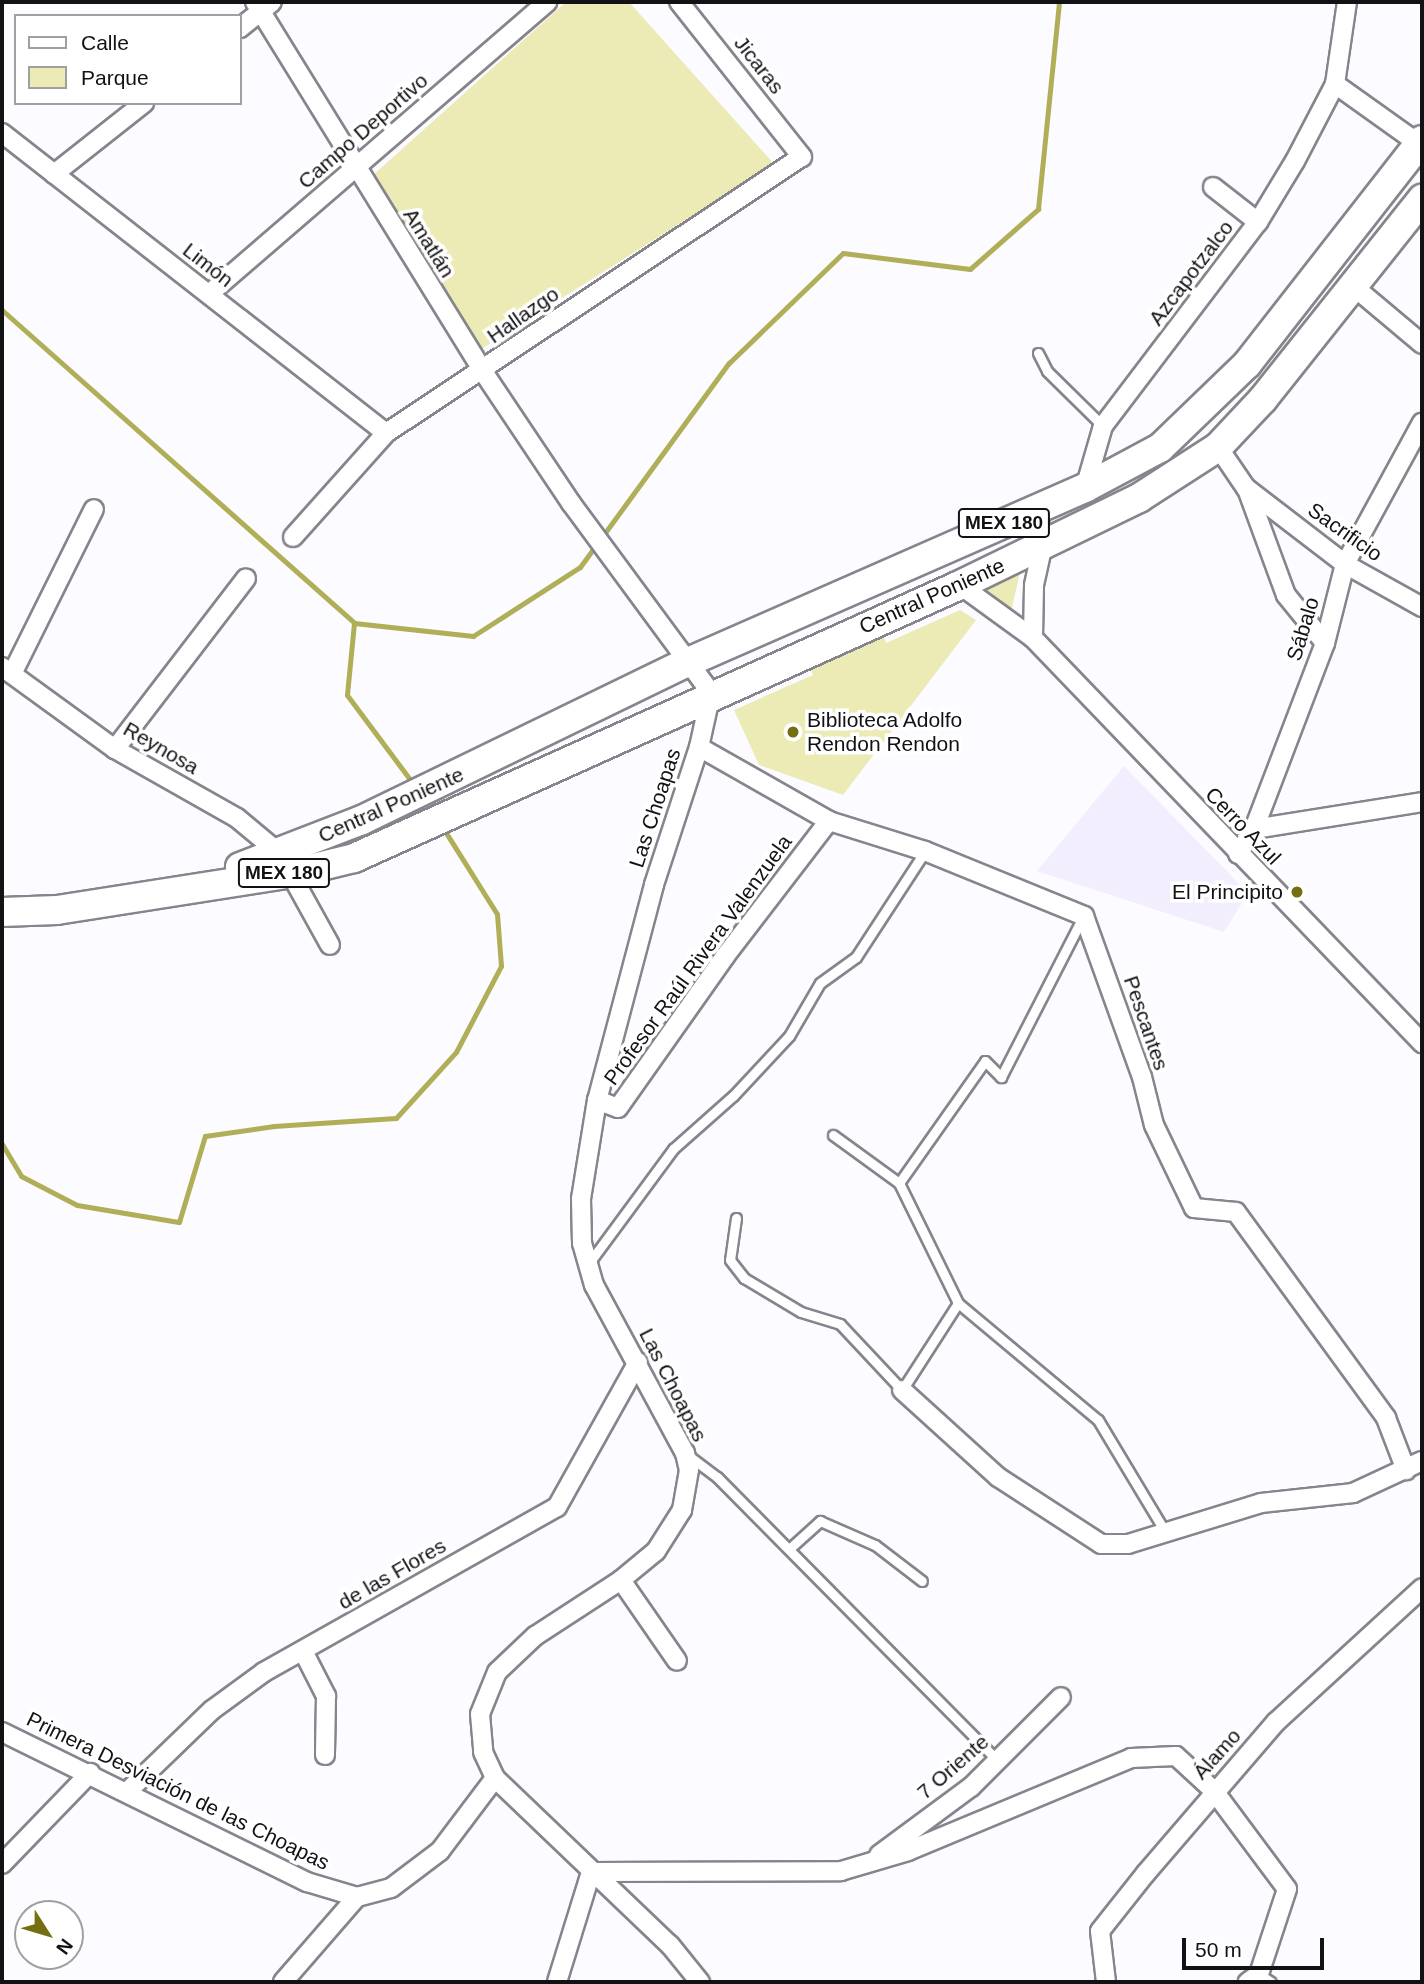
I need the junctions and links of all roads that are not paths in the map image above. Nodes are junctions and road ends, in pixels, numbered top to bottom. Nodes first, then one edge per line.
1 (547, 2) edge
2 (1347, 2) edge
3 (263, 5) edge
4 (688, 6) edge
5 (242, 26) edge
6 (1335, 84) junction
7 (141, 105) edge
8 (2, 133) edge
9 (1421, 143) edge
10 (802, 157) joint
11 (355, 167) junction
12 (54, 174) junction
13 (1213, 187) dead end
14 (1420, 206) edge
15 (1258, 222) junction
16 (1353, 286) junction
17 (209, 294) junction
18 (1422, 344) edge
19 (1038, 353) dead end
20 (482, 370) junction
21 (1422, 423) edge
22 (1103, 426) junction
23 (386, 433) junction
24 (1217, 447) junction
25 (1085, 488) junction
26 (1246, 488) junction
27 (94, 509) dead end
28 (1037, 509) junction
29 (293, 537) dead end
30 (1043, 544) junction
31 (1345, 564) junction
32 (246, 578) dead end
33 (960, 585) junction
34 (1422, 607) edge
35 (1033, 638) junction
36 (1325, 643) junction
37 (686, 663) junction
38 (7, 671) edge
39 (711, 693) junction
40 (699, 747) junction
41 (115, 749) junction
42 (1422, 802) edge
43 (829, 821) junction
44 (1254, 829) junction
45 (925, 851) junction
46 (1238, 854) junction
47 (286, 863) junction
48 (2, 912) edge
49 (1084, 916) junction
50 (330, 945) dead end
51 (1422, 1041) edge
52 (597, 1100) junction
53 (833, 1135) dead end
54 (900, 1182) junction
55 (736, 1218) dead end
56 (587, 1264) junction
57 (958, 1303) junction
58 (638, 1362) junction
59 (902, 1390) junction
60 (685, 1453) junction
61 (1422, 1461) edge
62 (1406, 1470) junction
63 (1166, 1533) junction
64 (789, 1549) junction
65 (621, 1580) junction
66 (922, 1581) dead end
67 (1422, 1588) edge
68 (303, 1651) junction
69 (677, 1661) dead end
70 (1060, 1697) dead end
71 (2, 1732) edge
72 (325, 1755) dead end
73 (997, 1760) junction
74 (90, 1773) junction
75 (495, 1778) junction
76 (128, 1791) junction
77 (1214, 1791) junction
78 (2, 1864) edge
79 (868, 1864) junction
80 (591, 1872) junction
81 (357, 1897) junction
82 (1260, 1980) edge
83 (283, 1982) edge
84 (557, 1982) edge
85 (700, 1982) edge
86 (1106, 1982) edge

1 - 11 street, Campo Deportivo
2 - 6 street, Azcapotzalco
3 - 5 street
3 - 11 street, Amatlán
4 - 10 street, Jicaras
6 - 9 street
6 - 15 street, Azcapotzalco
7 - 12 street
8 - 12 street, Limón
9 - 25 main road, Central Poniente / MEX 180
10 - 20 street, Hallazgo
11 - 17 street, Campo Deportivo
11 - 20 street, Amatlán
12 - 17 street, Limón
13 - 15 street
14 - 16 main road, Central Poniente / MEX 180
15 - 22 street, Azcapotzalco
16 - 18 street
16 - 24 main road, Central Poniente / MEX 180
17 - 23 street, Limón
19 - 22 lane
20 - 23 street, Hallazgo
20 - 37 street, Amatlán
21 - 31 street, Sábalo
22 - 25 street, Azcapotzalco
23 - 29 street, Hallazgo
24 - 26 street, Sacrificio
24 - 30 main road, Central Poniente / MEX 180
25 - 28 main road, Central Poniente / MEX 180
26 - 31 street, Sacrificio
26 - 36 street, Sacrificio
27 - 38 street
28 - 30 street
28 - 37 main road, Central Poniente / MEX 180
30 - 33 main road, Central Poniente / MEX 180
30 - 35 street
31 - 34 street, Sacrificio
31 - 36 street, Sábalo
32 - 41 street
33 - 35 street, Cerro Azul
33 - 39 main road, Central Poniente / MEX 180
35 - 46 street, Cerro Azul
36 - 44 street, Sábalo
37 - 39 street
37 - 47 main road, Central Poniente / MEX 180
38 - 41 street, Reynosa
39 - 40 street, Las Choapas
39 - 47 main road, Central Poniente / MEX 180
40 - 43 street
40 - 52 street, Las Choapas
41 - 47 street, Reynosa
42 - 44 street
43 - 45 street
43 - 52 street, Profesor Raúl Rivera Valenzuela
44 - 46 street, Sábalo
45 - 49 street
45 - 56 lane
46 - 51 street, Cerro Azul
47 - 48 main road, Central Poniente / MEX 180
47 - 50 street
49 - 54 lane
49 - 62 street, Pescantes
52 - 56 street, Las Choapas
53 - 54 lane
54 - 57 lane
55 - 59 lane
56 - 58 street, Las Choapas
57 - 59 lane
57 - 63 lane
58 - 60 street, Las Choapas
58 - 68 street, de las Flores
59 - 63 street
60 - 64 lane
60 - 65 street, Las Choapas
61 - 62 street
62 - 63 street
64 - 66 lane
64 - 73 lane
65 - 69 street
65 - 75 street, Las Choapas
67 - 77 street, Álamo
68 - 72 street
68 - 76 street, de las Flores
70 - 73 street, 7 Oriente
71 - 74 street, Primera Desviación de las Choapas
73 - 79 street, 7 Oriente
74 - 76 street, Primera Desviación de las Choapas
74 - 78 street
75 - 80 street, Las Choapas
75 - 81 street
76 - 81 street, Primera Desviación de las Choapas
77 - 79 street
77 - 82 street
77 - 86 street, Álamo
79 - 80 street
80 - 84 street
80 - 85 street, Las Choapas
81 - 83 street

